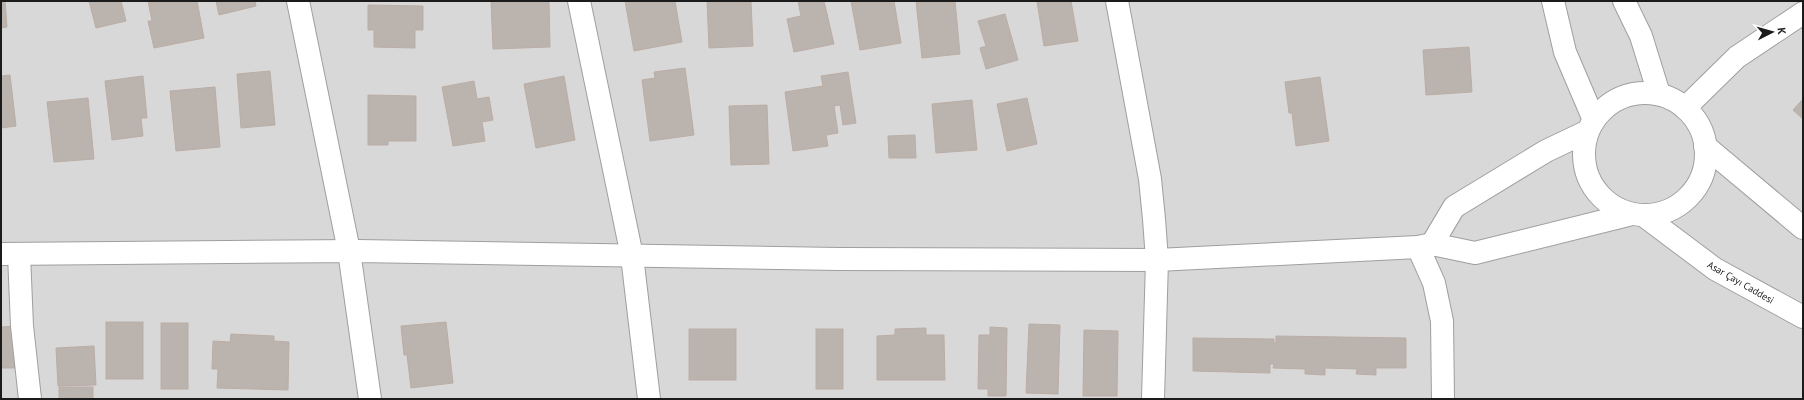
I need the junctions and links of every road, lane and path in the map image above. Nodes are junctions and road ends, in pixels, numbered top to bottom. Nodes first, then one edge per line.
1 (298, 1) edge
2 (579, 1) edge
3 (1117, 1) edge
4 (1553, 1) edge
5 (1624, 1) edge
6 (1803, 13) edge
7 (1659, 94) junction
8 (1685, 108) junction
9 (1591, 125) junction
10 (1705, 146) junction
11 (1637, 215) junction
12 (1803, 228) edge
13 (1424, 246) junction
14 (349, 251) junction
15 (10, 254) edge
16 (632, 256) junction
17 (1157, 260) junction
18 (1803, 317) edge
19 (30, 399) edge
20 (370, 399) edge
21 (650, 399) edge
22 (1153, 399) edge
23 (1443, 399) edge

1 - 14 street
2 - 16 street
3 - 17 street
4 - 9 street
5 - 7 street
6 - 8 street
7 - 8 street
7 - 9 street
8 - 10 street
9 - 11 street
9 - 13 street
10 - 11 street
10 - 12 street
11 - 13 street
11 - 18 street, Asar Çayı Caddesi
13 - 17 street
13 - 23 street
14 - 15 street
14 - 16 street
14 - 20 street
15 - 19 street
16 - 17 street
16 - 21 street
17 - 22 street

